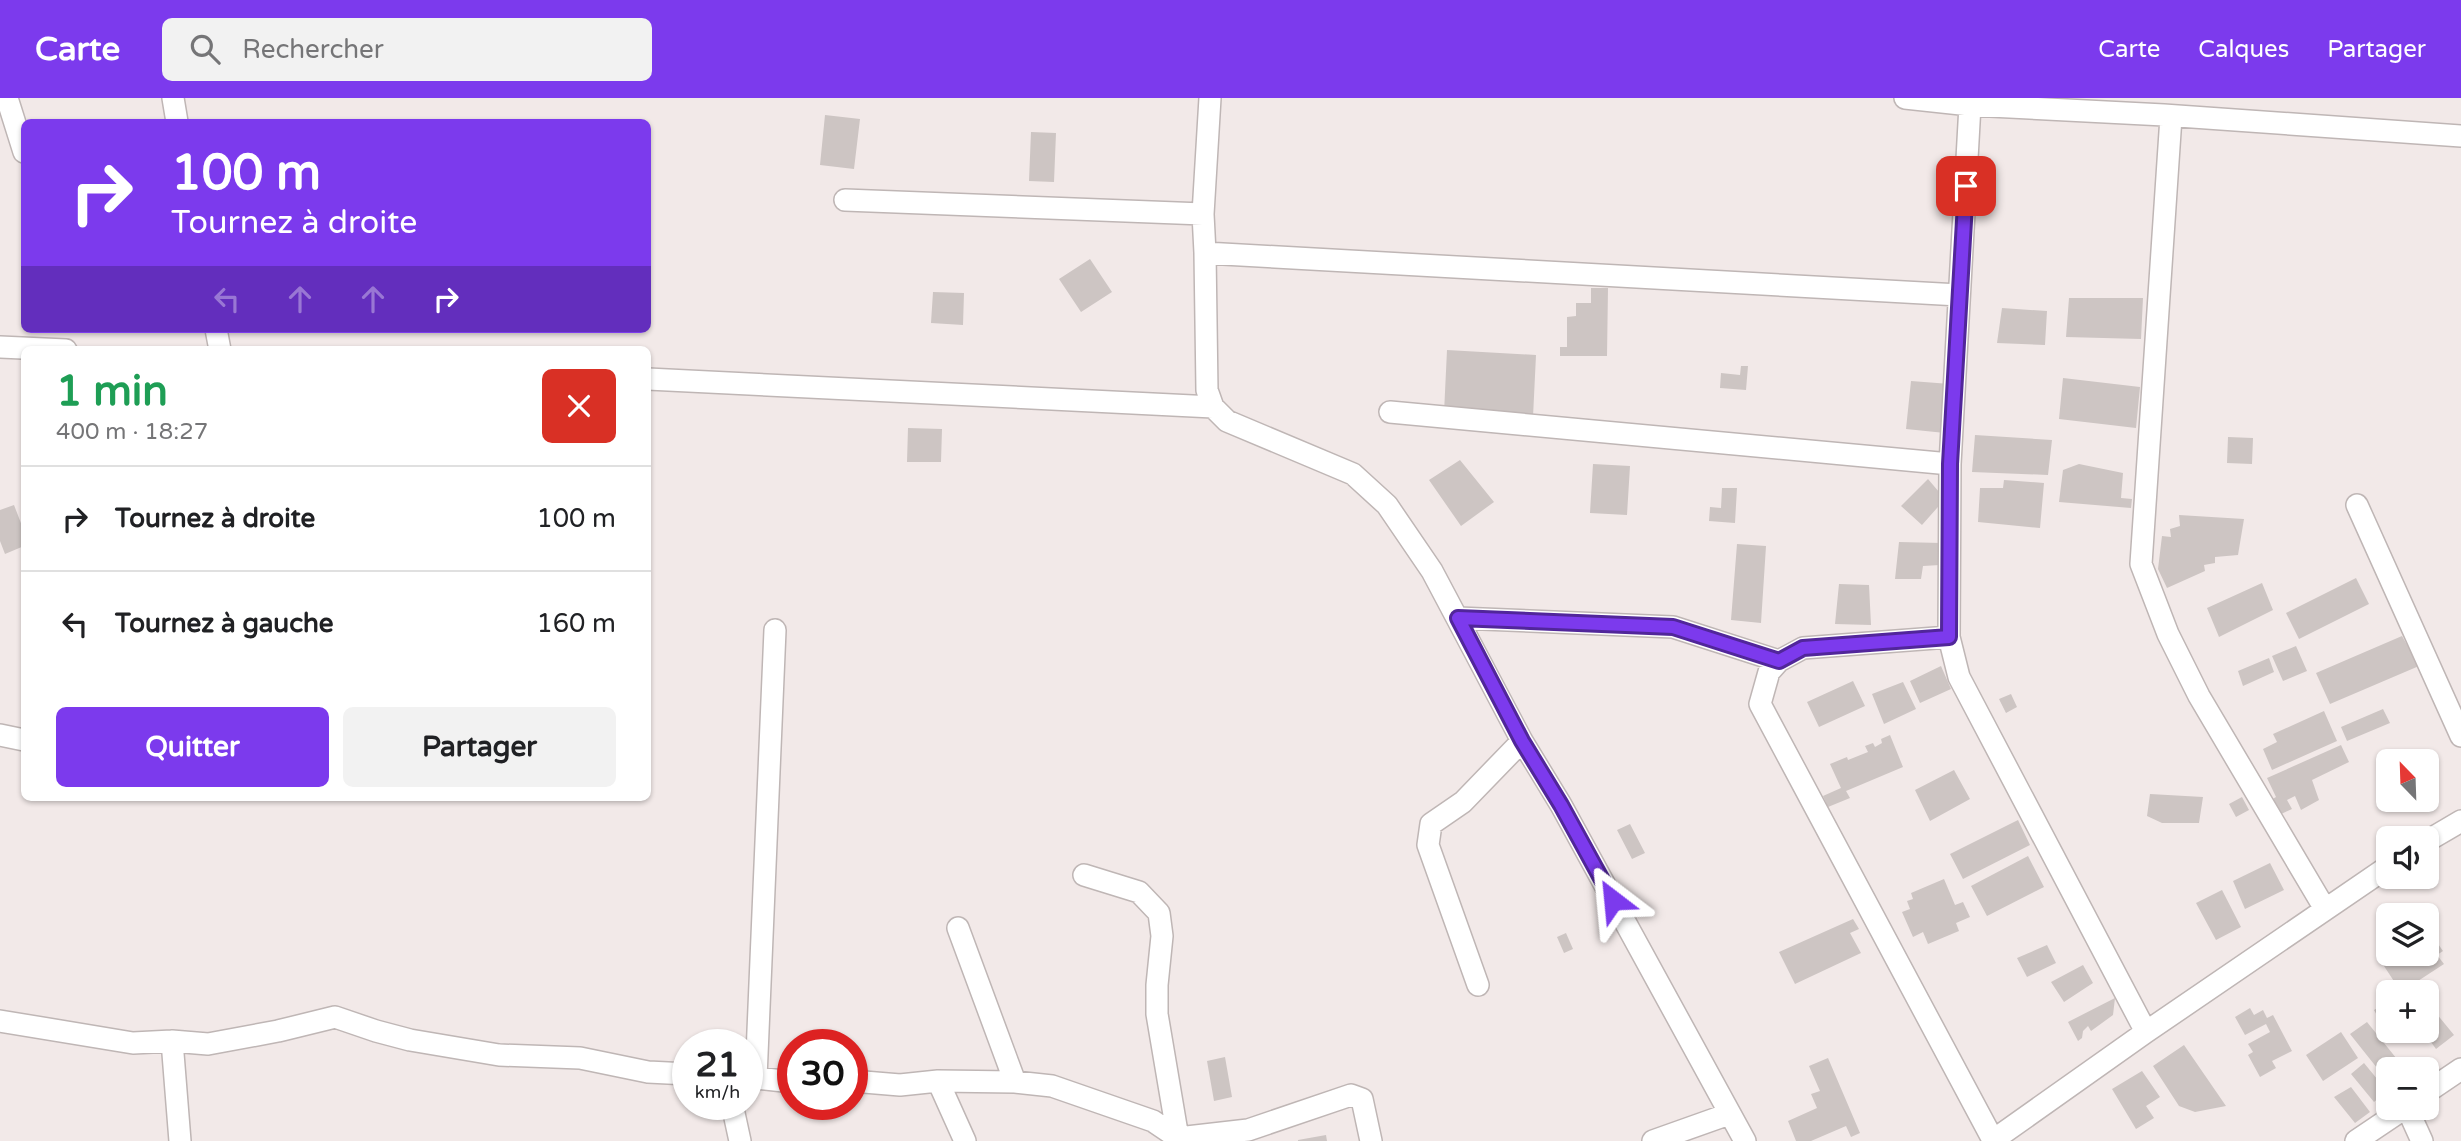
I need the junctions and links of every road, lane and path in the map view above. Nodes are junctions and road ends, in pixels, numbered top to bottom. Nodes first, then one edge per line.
1 (7, 98) edge
2 (173, 98) edge
3 (1210, 98) edge
4 (1905, 98) edge
5 (1970, 105) junction
6 (2171, 117) junction
7 (176, 119) edge
8 (2461, 136) edge
9 (21, 142) edge
10 (845, 200) dead end
11 (1203, 214) junction
12 (1206, 253) junction
13 (1959, 295) junction
14 (0, 347) edge
15 (21, 348) edge
16 (651, 379) edge
17 (1213, 407) junction
18 (1390, 412) dead end
19 (1950, 464) junction
20 (2357, 505) dead end
21 (1458, 618) junction
22 (775, 630) dead end
23 (1949, 637) junction
24 (1779, 661) junction
25 (0, 735) edge
26 (2461, 736) edge
27 (21, 739) edge
28 (1522, 741) junction
29 (2461, 821) edge
30 (2439, 834) edge
31 (1084, 875) dead end
32 (2376, 875) edge
33 (2325, 909) junction
34 (958, 928) dead end
35 (1478, 985) dead end
36 (0, 1021) edge
37 (755, 1029) edge
38 (2146, 1032) junction
39 (173, 1041) junction
40 (2461, 1069) edge
41 (672, 1073) edge
42 (939, 1081) junction
43 (868, 1082) edge
44 (1015, 1082) junction
45 (2439, 1084) edge
46 (1729, 1114) junction
47 (735, 1120) edge
48 (2388, 1120) edge
49 (2412, 1120) edge
50 (1178, 1140) edge
51 (180, 1141) edge
52 (740, 1141) edge
53 (965, 1141) edge
54 (1371, 1141) edge
55 (1653, 1141) edge
56 (1745, 1141) edge
57 (1993, 1141) edge
58 (2356, 1141) edge
59 (2423, 1141) edge

1 - 9 street
2 - 7 street
3 - 11 street
4 - 5 street
5 - 6 street
5 - 13 street
6 - 8 street
6 - 33 street
10 - 11 street
11 - 12 street
12 - 13 street
12 - 17 street
13 - 19 street
14 - 15 street
16 - 17 street
17 - 21 street
18 - 19 street
19 - 23 street
20 - 26 street
21 - 24 street
21 - 28 street
22 - 37 street
23 - 24 street
23 - 38 street
24 - 57 street
25 - 27 street
28 - 35 street
28 - 46 street
29 - 30 street
31 - 50 street
32 - 33 street
33 - 38 street
34 - 44 street
36 - 39 street
38 - 57 street
39 - 41 street
39 - 51 street
40 - 45 street
42 - 43 street
42 - 44 street
42 - 53 street
44 - 50 street
46 - 55 street
46 - 56 street
47 - 52 street
48 - 58 street
49 - 59 street
50 - 54 street

